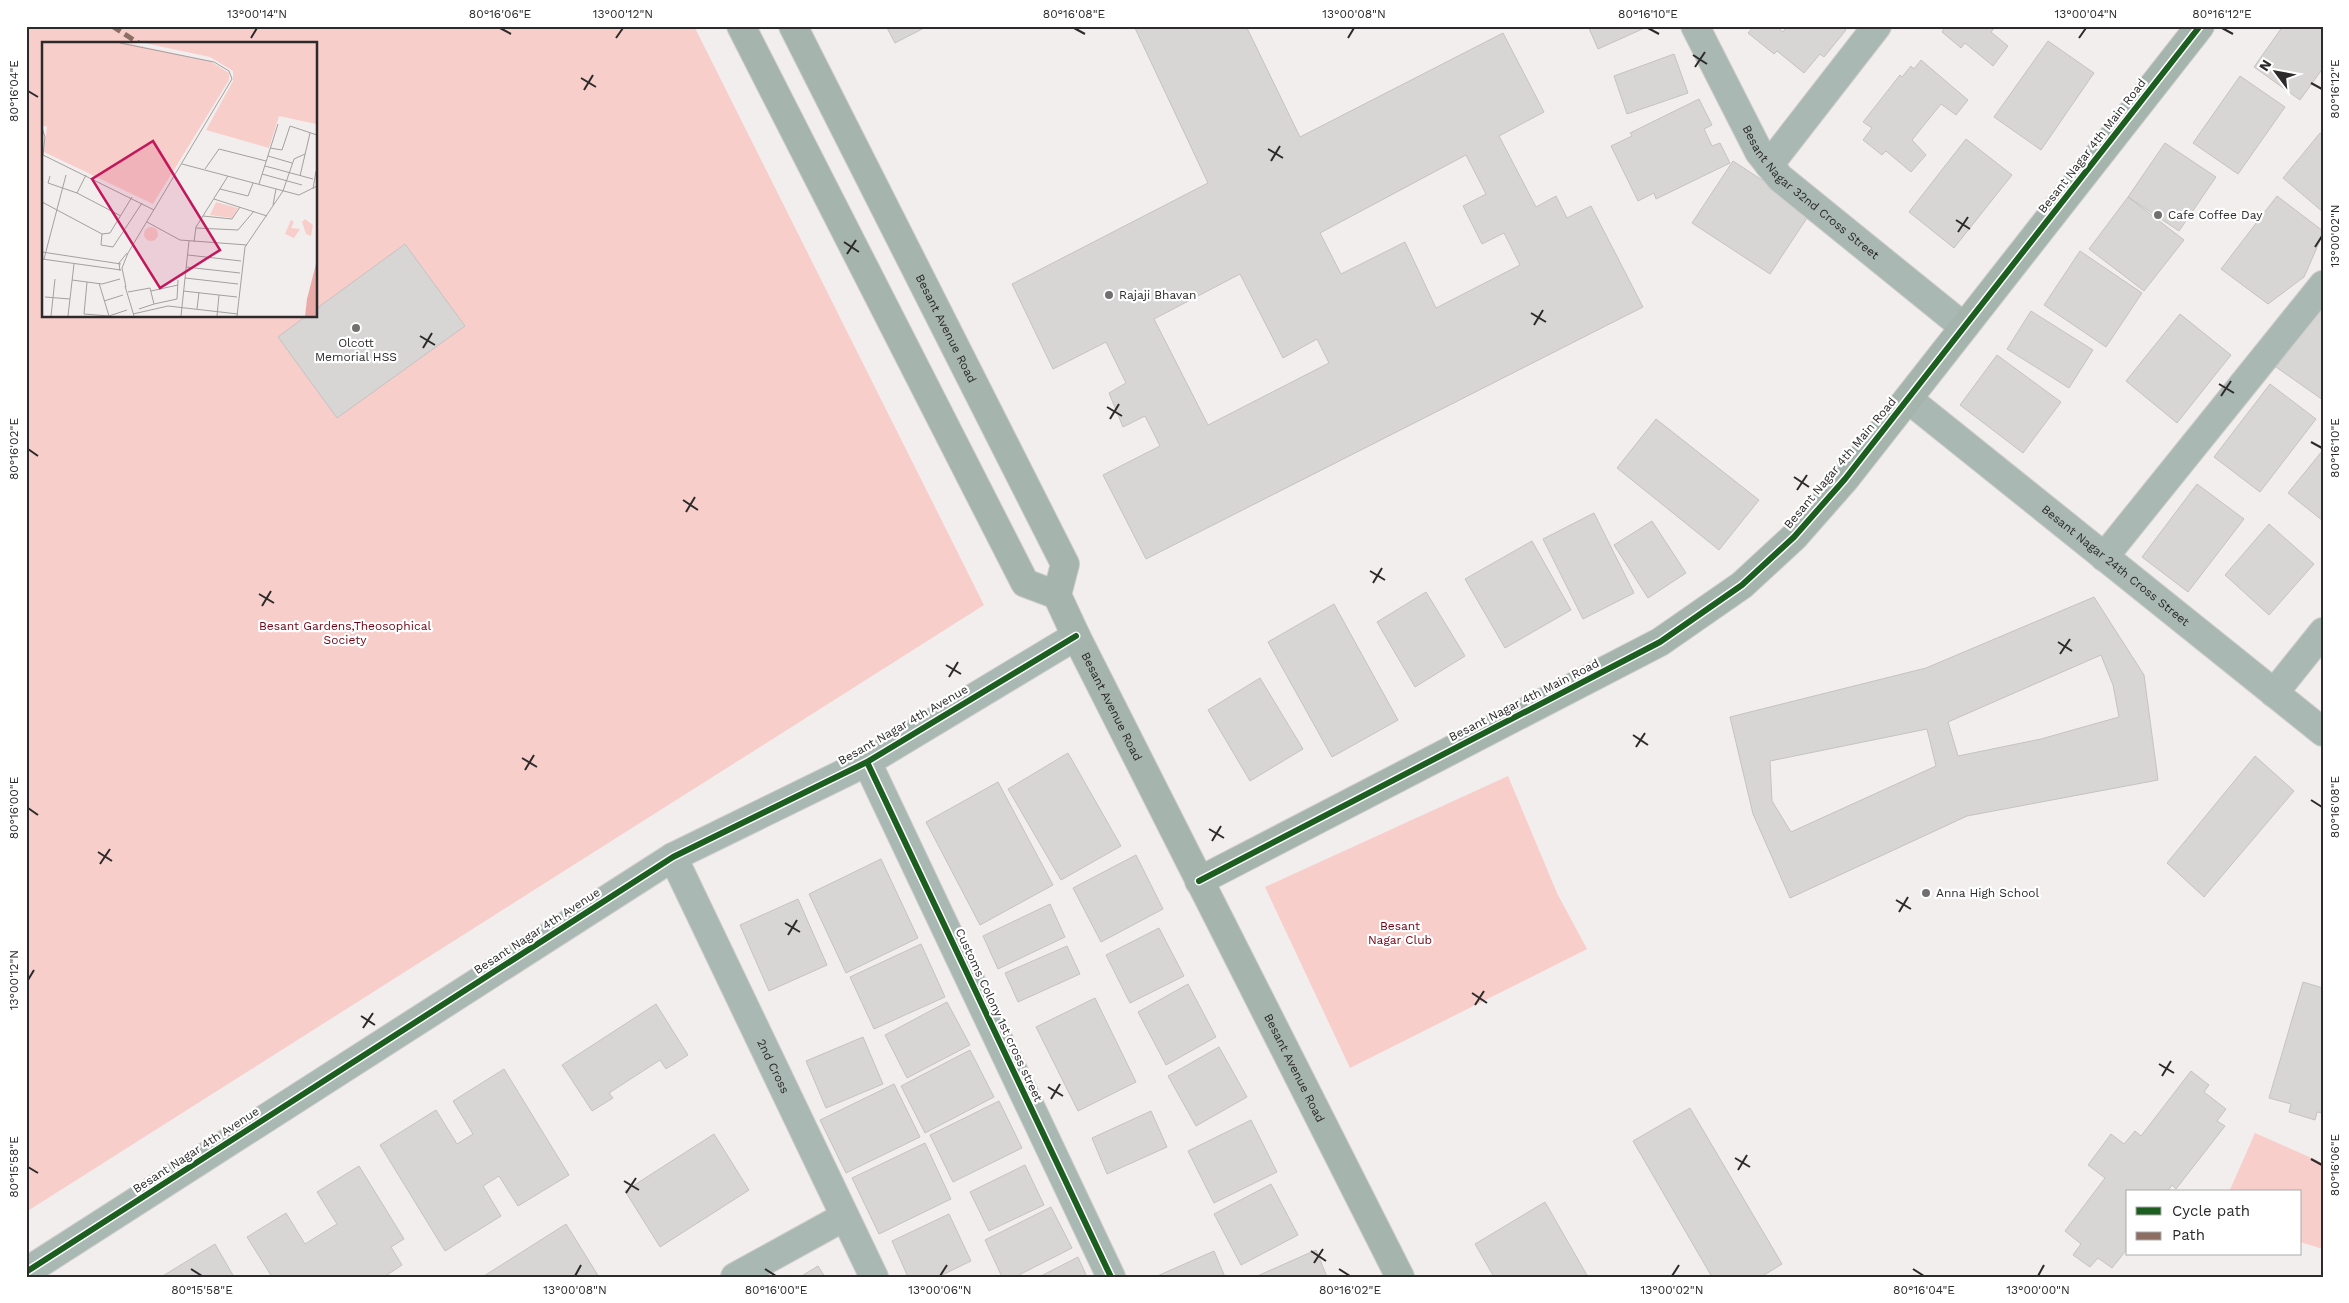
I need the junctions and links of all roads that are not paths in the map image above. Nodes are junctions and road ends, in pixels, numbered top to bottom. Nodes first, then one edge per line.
1 (741, 26) edge
2 (793, 26) edge
3 (1695, 26) edge
4 (1877, 26) edge
5 (2200, 26) edge
6 (1769, 165) junction
7 (2323, 285) edge
8 (1964, 327) junction
9 (1908, 399) junction
10 (2104, 557) junction
11 (1057, 595) junction
12 (2323, 632) edge
13 (1076, 636) junction
14 (2274, 693) junction
15 (2323, 732) edge
16 (867, 762) junction
17 (673, 857) junction
18 (1199, 881) junction
19 (844, 1217) junction
20 (26, 1272) edge
21 (736, 1277) edge
22 (874, 1277) edge
23 (1111, 1277) edge
24 (1400, 1277) edge

1 - 11 main road
2 - 11 main road, Besant Avenue Road
3 - 6 street, Besant Nagar 32nd Cross Street
4 - 6 street
5 - 8 main road, Besant Nagar 4th Main Road
6 - 8 street, Besant Nagar 32nd Cross Street
7 - 10 street
8 - 9 main road, Besant Nagar 4th Main Road
9 - 10 street, Besant Nagar 24th Cross Street
9 - 18 main road, Besant Nagar 4th Main Road
10 - 14 street, Besant Nagar 24th Cross Street
11 - 13 main road, Besant Avenue Road
12 - 14 street
13 - 16 street, Besant Nagar 4th Avenue
13 - 18 main road, Besant Avenue Road
14 - 15 street, Besant Nagar 24th Cross Street
16 - 17 street, Besant Nagar 4th Avenue
16 - 23 street, Customs Colony 1st cross street
17 - 19 street, 2nd Cross
17 - 20 street, Besant Nagar 4th Avenue
18 - 24 main road, Besant Avenue Road
19 - 21 street
19 - 22 street, 2nd Cross

